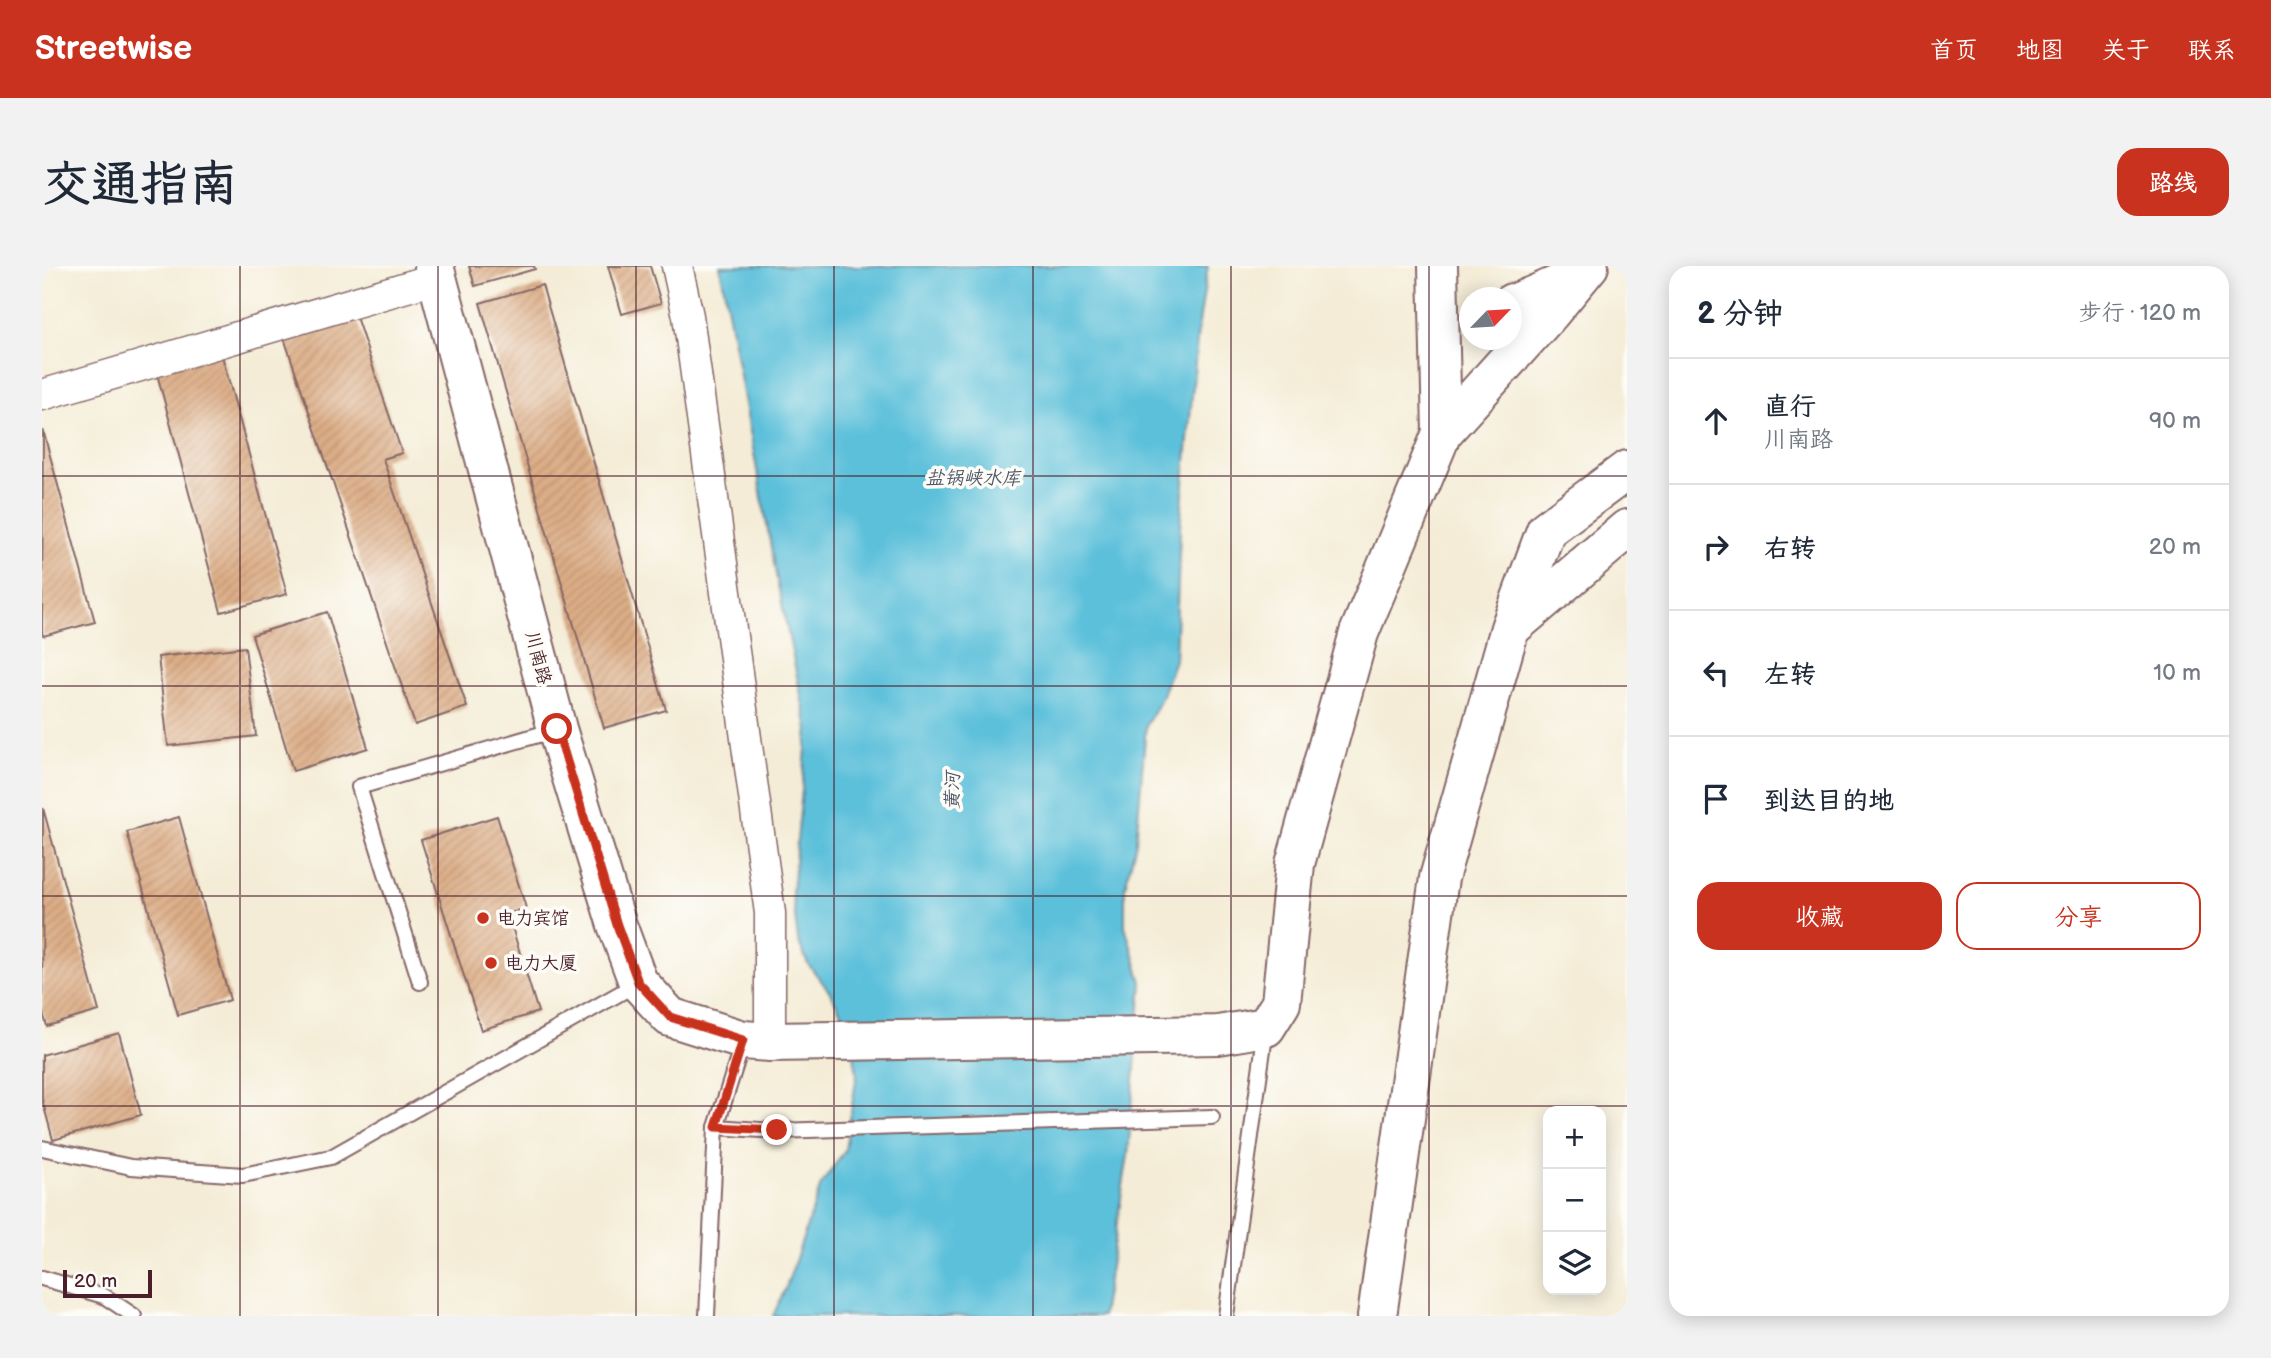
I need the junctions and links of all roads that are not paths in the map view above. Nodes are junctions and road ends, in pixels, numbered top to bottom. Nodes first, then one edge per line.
1 (677, 266) edge
2 (1438, 266) edge
3 (1452, 266) edge
4 (1585, 270) edge
5 (435, 272) edge
6 (1461, 287) edge
7 (1522, 300) edge
8 (42, 395) edge
9 (1442, 433) junction
10 (1627, 470) edge
11 (1627, 529) edge
12 (1510, 628) junction
13 (557, 729) junction
14 (420, 982) dead end
15 (638, 982) junction
16 (1266, 1027) junction
17 (756, 1041) junction
18 (1212, 1117) dead end
19 (716, 1127) junction
20 (42, 1148) edge
21 (42, 1278) edge
22 (134, 1316) edge
23 (707, 1316) edge
24 (1226, 1316) edge
25 (1377, 1316) edge

1 - 17 street
2 - 9 main road
3 - 6 main road
4 - 7 main road
4 - 9 main road
5 - 8 street
5 - 13 main road, 川南路
9 - 16 main road
10 - 12 main road
11 - 12 main road
12 - 25 main road
13 - 14 lane
13 - 15 main road, 川南路
15 - 17 main road, 川南路
15 - 20 lane
16 - 17 main road, 川南路
16 - 24 lane
17 - 19 lane
18 - 19 lane
19 - 23 lane
21 - 22 lane

